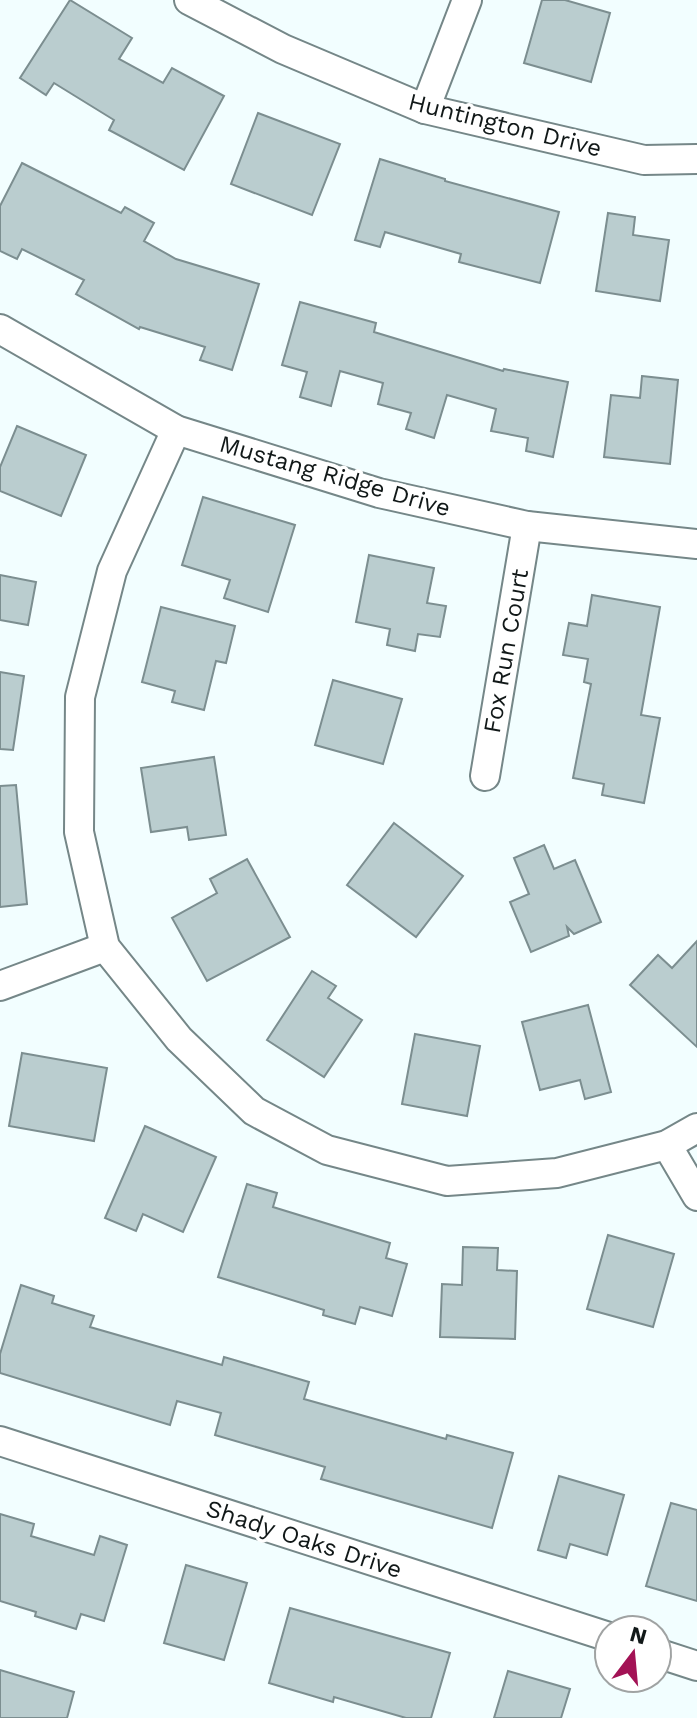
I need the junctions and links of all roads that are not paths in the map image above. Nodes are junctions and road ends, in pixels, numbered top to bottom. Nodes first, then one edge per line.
1 (189, 0) edge
2 (467, 0) edge
3 (425, 109) junction
4 (697, 159) edge
5 (0, 329) edge
6 (176, 430) junction
7 (527, 526) junction
8 (697, 544) edge
9 (485, 776) dead end
10 (105, 947) junction
11 (0, 986) edge
12 (697, 1128) edge
13 (667, 1145) junction
14 (697, 1196) edge
15 (0, 1441) edge
16 (593, 1632) edge
17 (673, 1658) edge
18 (697, 1666) edge

1 - 3 street, Huntington Drive
2 - 3 street
3 - 4 street, Huntington Drive
5 - 6 street, Mustang Ridge Drive
6 - 7 street, Mustang Ridge Drive
6 - 10 street
7 - 8 street, Mustang Ridge Drive
7 - 9 street, Fox Run Court
10 - 11 street
10 - 13 street
12 - 13 street
13 - 14 street
15 - 16 street, Shady Oaks Drive
17 - 18 street

